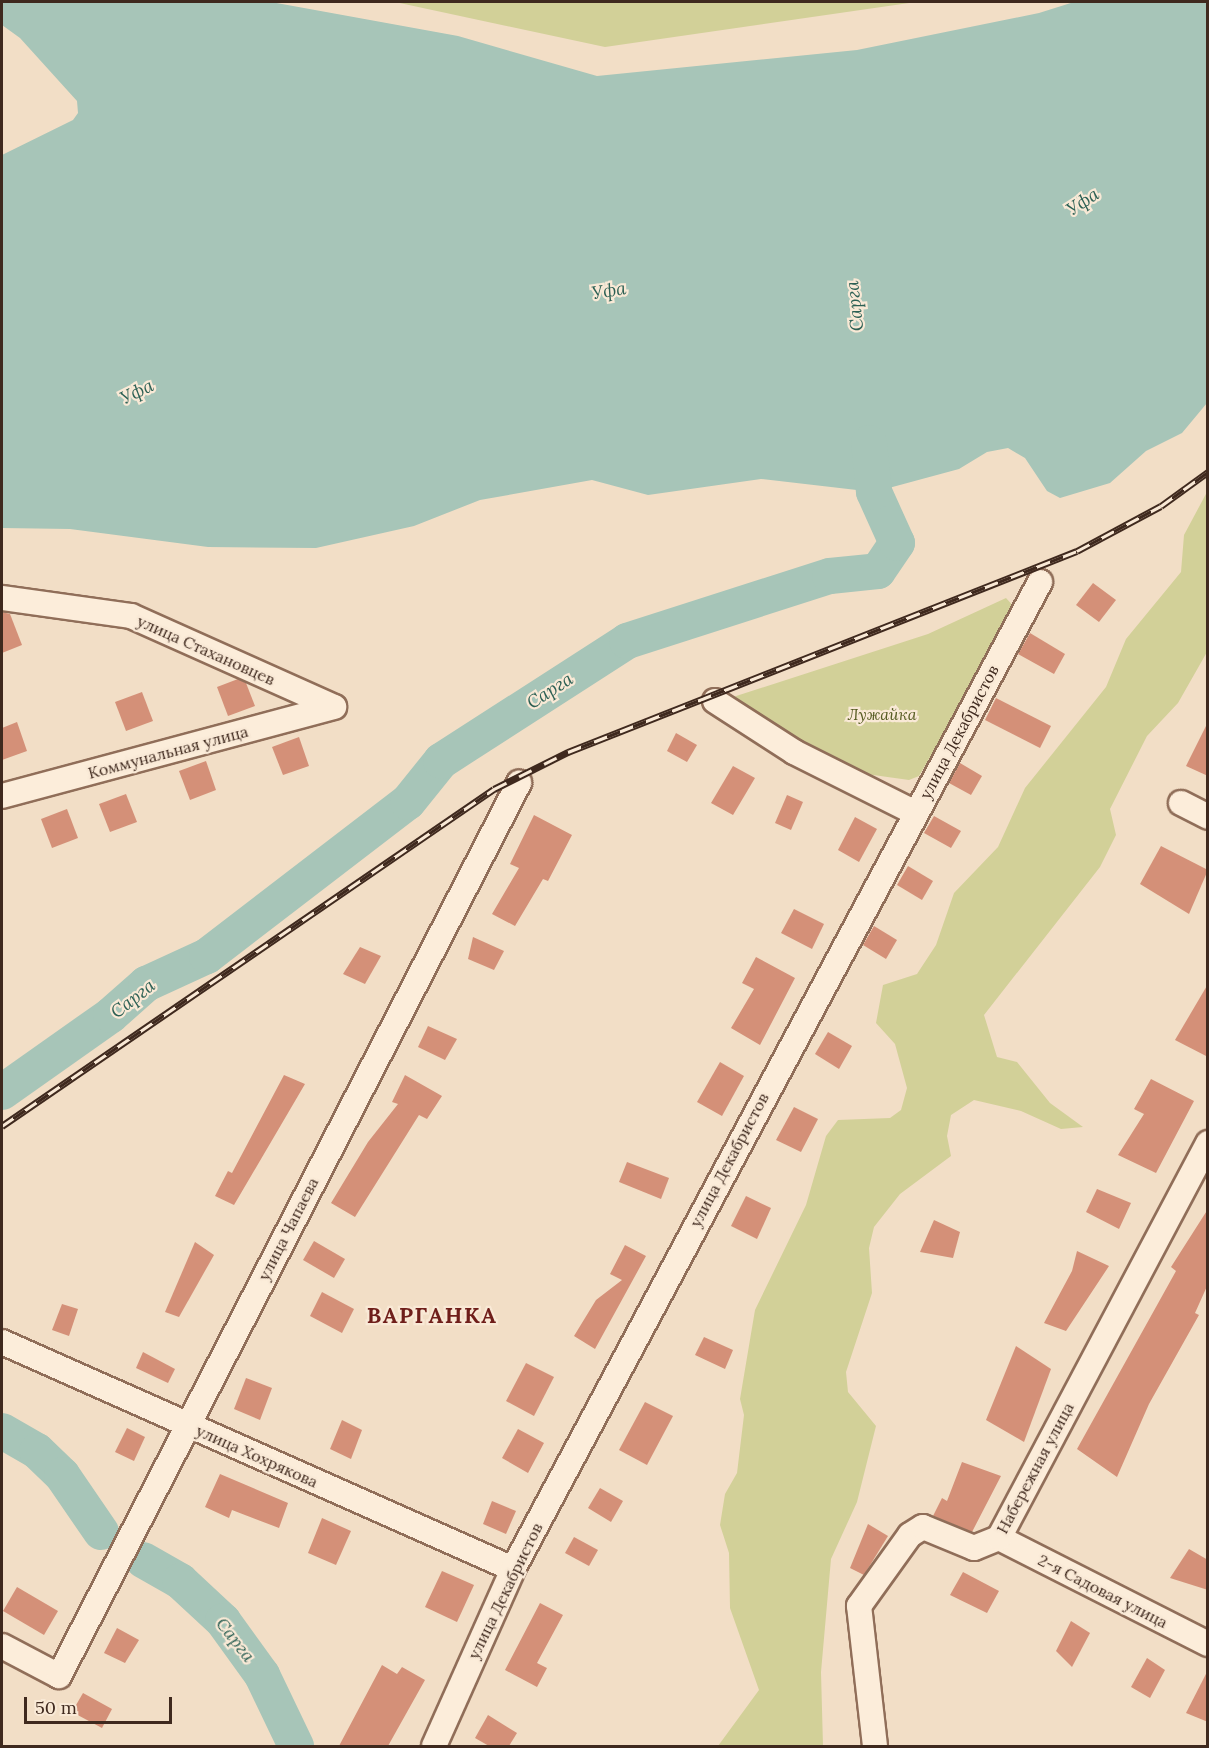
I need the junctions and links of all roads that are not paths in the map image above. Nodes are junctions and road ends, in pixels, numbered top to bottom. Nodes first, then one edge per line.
1 (1040, 582) dead end
2 (2, 598) edge
3 (715, 701) dead end
4 (334, 707) joint
5 (519, 783) dead end
6 (2, 796) edge
7 (1180, 803) dead end
8 (916, 813) junction
9 (1208, 817) edge
10 (1208, 1143) edge
11 (2, 1342) edge
12 (187, 1426) junction
13 (999, 1538) junction
14 (513, 1569) junction
15 (1208, 1644) edge
16 (2, 1646) edge
17 (434, 1746) edge
18 (875, 1746) edge

1 - 8 street, улица Декабристов
2 - 4 street, улица Стахановцев
3 - 8 street
4 - 6 street, Коммунальная улица
5 - 12 street, улица Чапаева
7 - 9 street
8 - 14 street, улица Декабристов
10 - 13 street, Набережная улица
11 - 12 street, улица Хохрякова
12 - 14 street, улица Хохрякова
12 - 16 street, улица Чапаева
13 - 15 street, 2-я Садовая улица
13 - 18 street, Набережная улица
14 - 17 street, улица Декабристов

